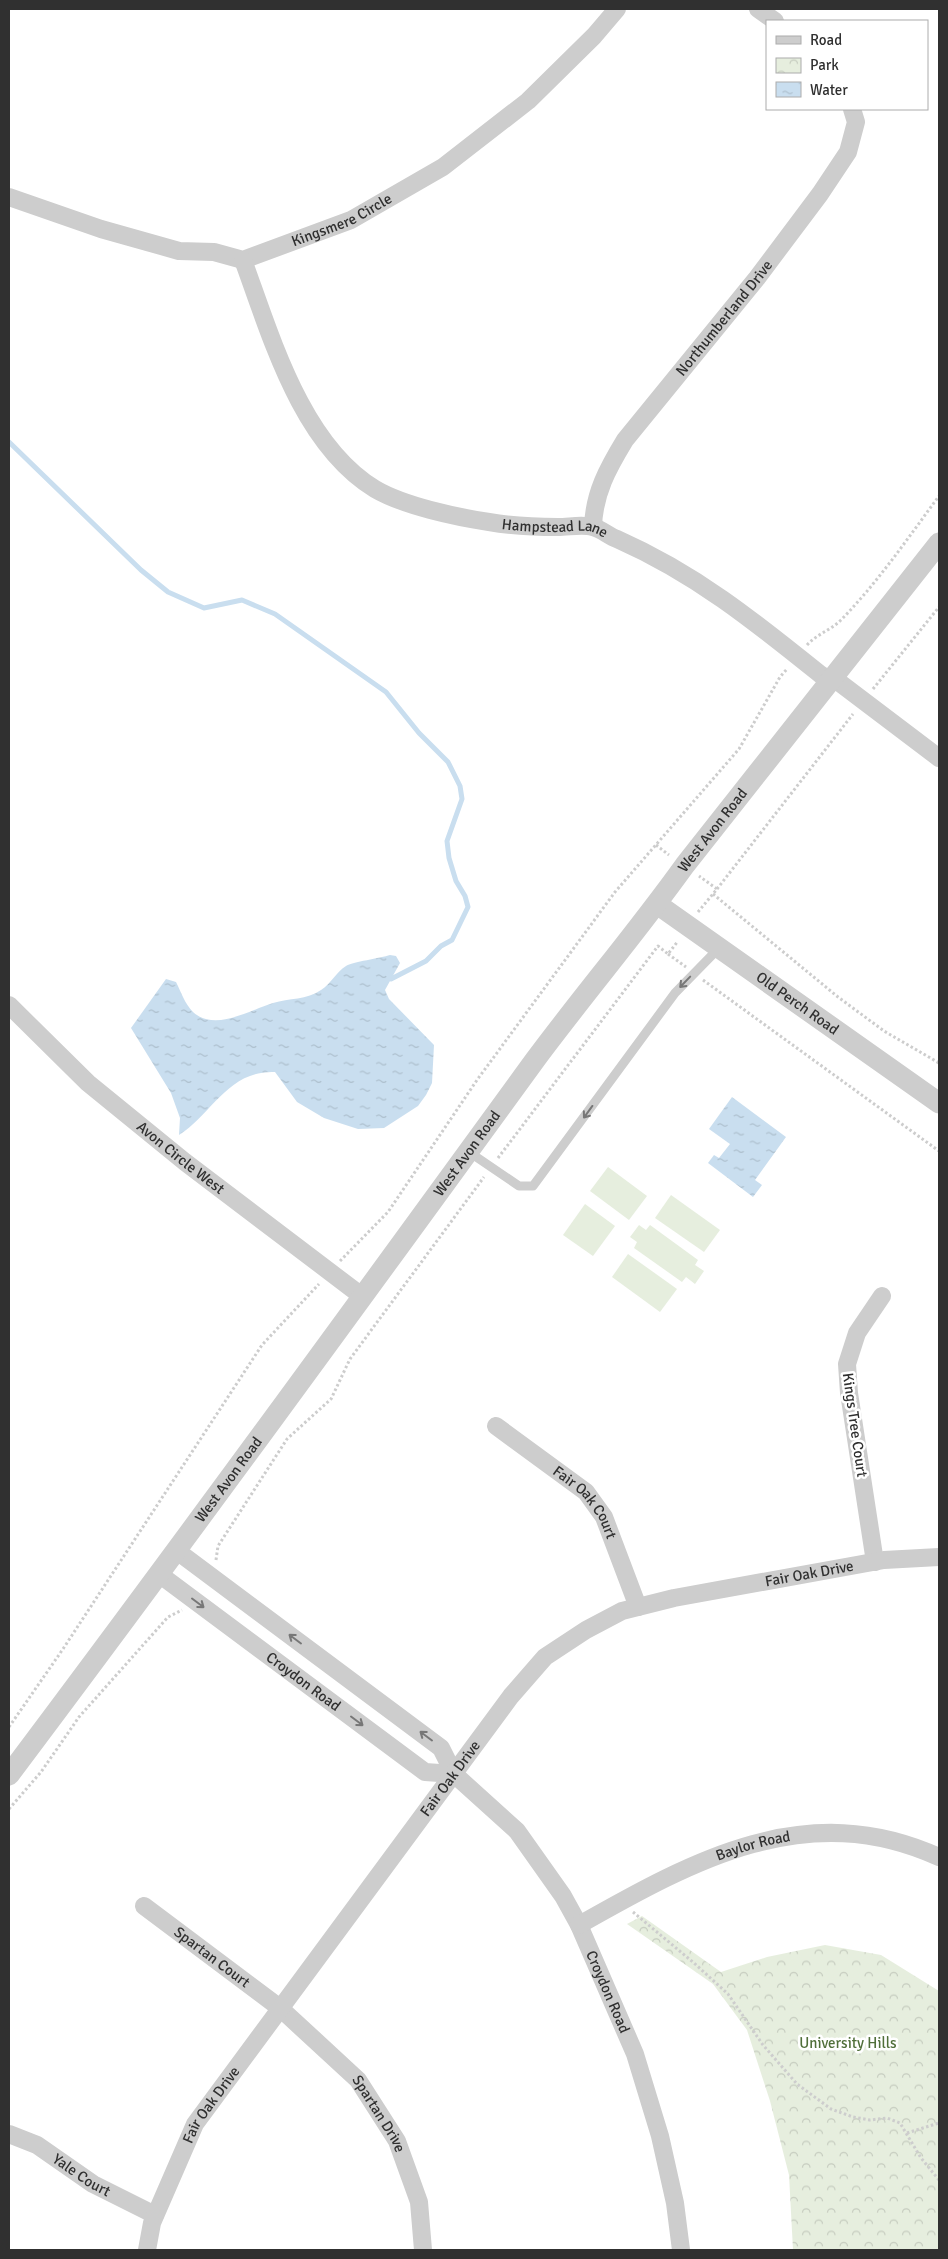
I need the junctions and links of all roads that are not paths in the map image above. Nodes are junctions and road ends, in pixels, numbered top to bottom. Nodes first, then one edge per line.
1 (617, 9) edge
2 (758, 9) edge
3 (774, 20) edge
4 (852, 110) edge
5 (9, 197) edge
6 (243, 260) junction
7 (593, 527) junction
8 (939, 543) edge
9 (831, 680) junction
10 (939, 758) edge
11 (657, 904) junction
12 (719, 947) junction
13 (9, 1005) edge
14 (939, 1103) edge
15 (468, 1152) junction
16 (882, 1296) dead end
17 (363, 1297) junction
18 (496, 1426) dead end
19 (176, 1551) junction
20 (939, 1557) edge
21 (875, 1562) junction
22 (159, 1574) junction
23 (638, 1607) junction
24 (454, 1774) junction
25 (9, 1775) edge
26 (939, 1857) edge
27 (144, 1906) dead end
28 (579, 1925) junction
29 (280, 2008) junction
30 (9, 2134) edge
31 (155, 2215) junction
32 (147, 2250) edge
33 (423, 2250) edge
34 (682, 2250) edge

1 - 6 street, Kingsmere Circle
2 - 3 street
4 - 7 street, Northumberland Drive
5 - 6 street
6 - 7 street, Hampstead Lane
7 - 9 street, Hampstead Lane
8 - 9 street, West Avon Road
9 - 10 street, Hampstead Lane
9 - 11 street, West Avon Road
11 - 12 street, Old Perch Road
11 - 15 street, West Avon Road
12 - 14 street, Old Perch Road
12 -> 15 lane
13 - 17 street, Avon Circle West
15 - 17 street, West Avon Road
16 - 21 street, Kings Tree Court
17 - 19 street, West Avon Road
18 - 23 street, Fair Oak Court
19 - 22 street, West Avon Road
24 -> 19 street, Croydon Road
20 - 21 street, Fair Oak Drive
21 - 23 street, Fair Oak Drive
22 -> 24 street, Croydon Road
22 - 25 street, West Avon Road
23 - 24 street, Fair Oak Drive
24 - 28 street, Croydon Road
24 - 29 street, Fair Oak Drive
26 - 28 street, Baylor Road
27 - 29 street, Spartan Court
28 - 34 street, Croydon Road
29 - 31 street, Fair Oak Drive
29 - 33 street, Spartan Drive
30 - 31 street, Yale Court
31 - 32 street, Fair Oak Drive

